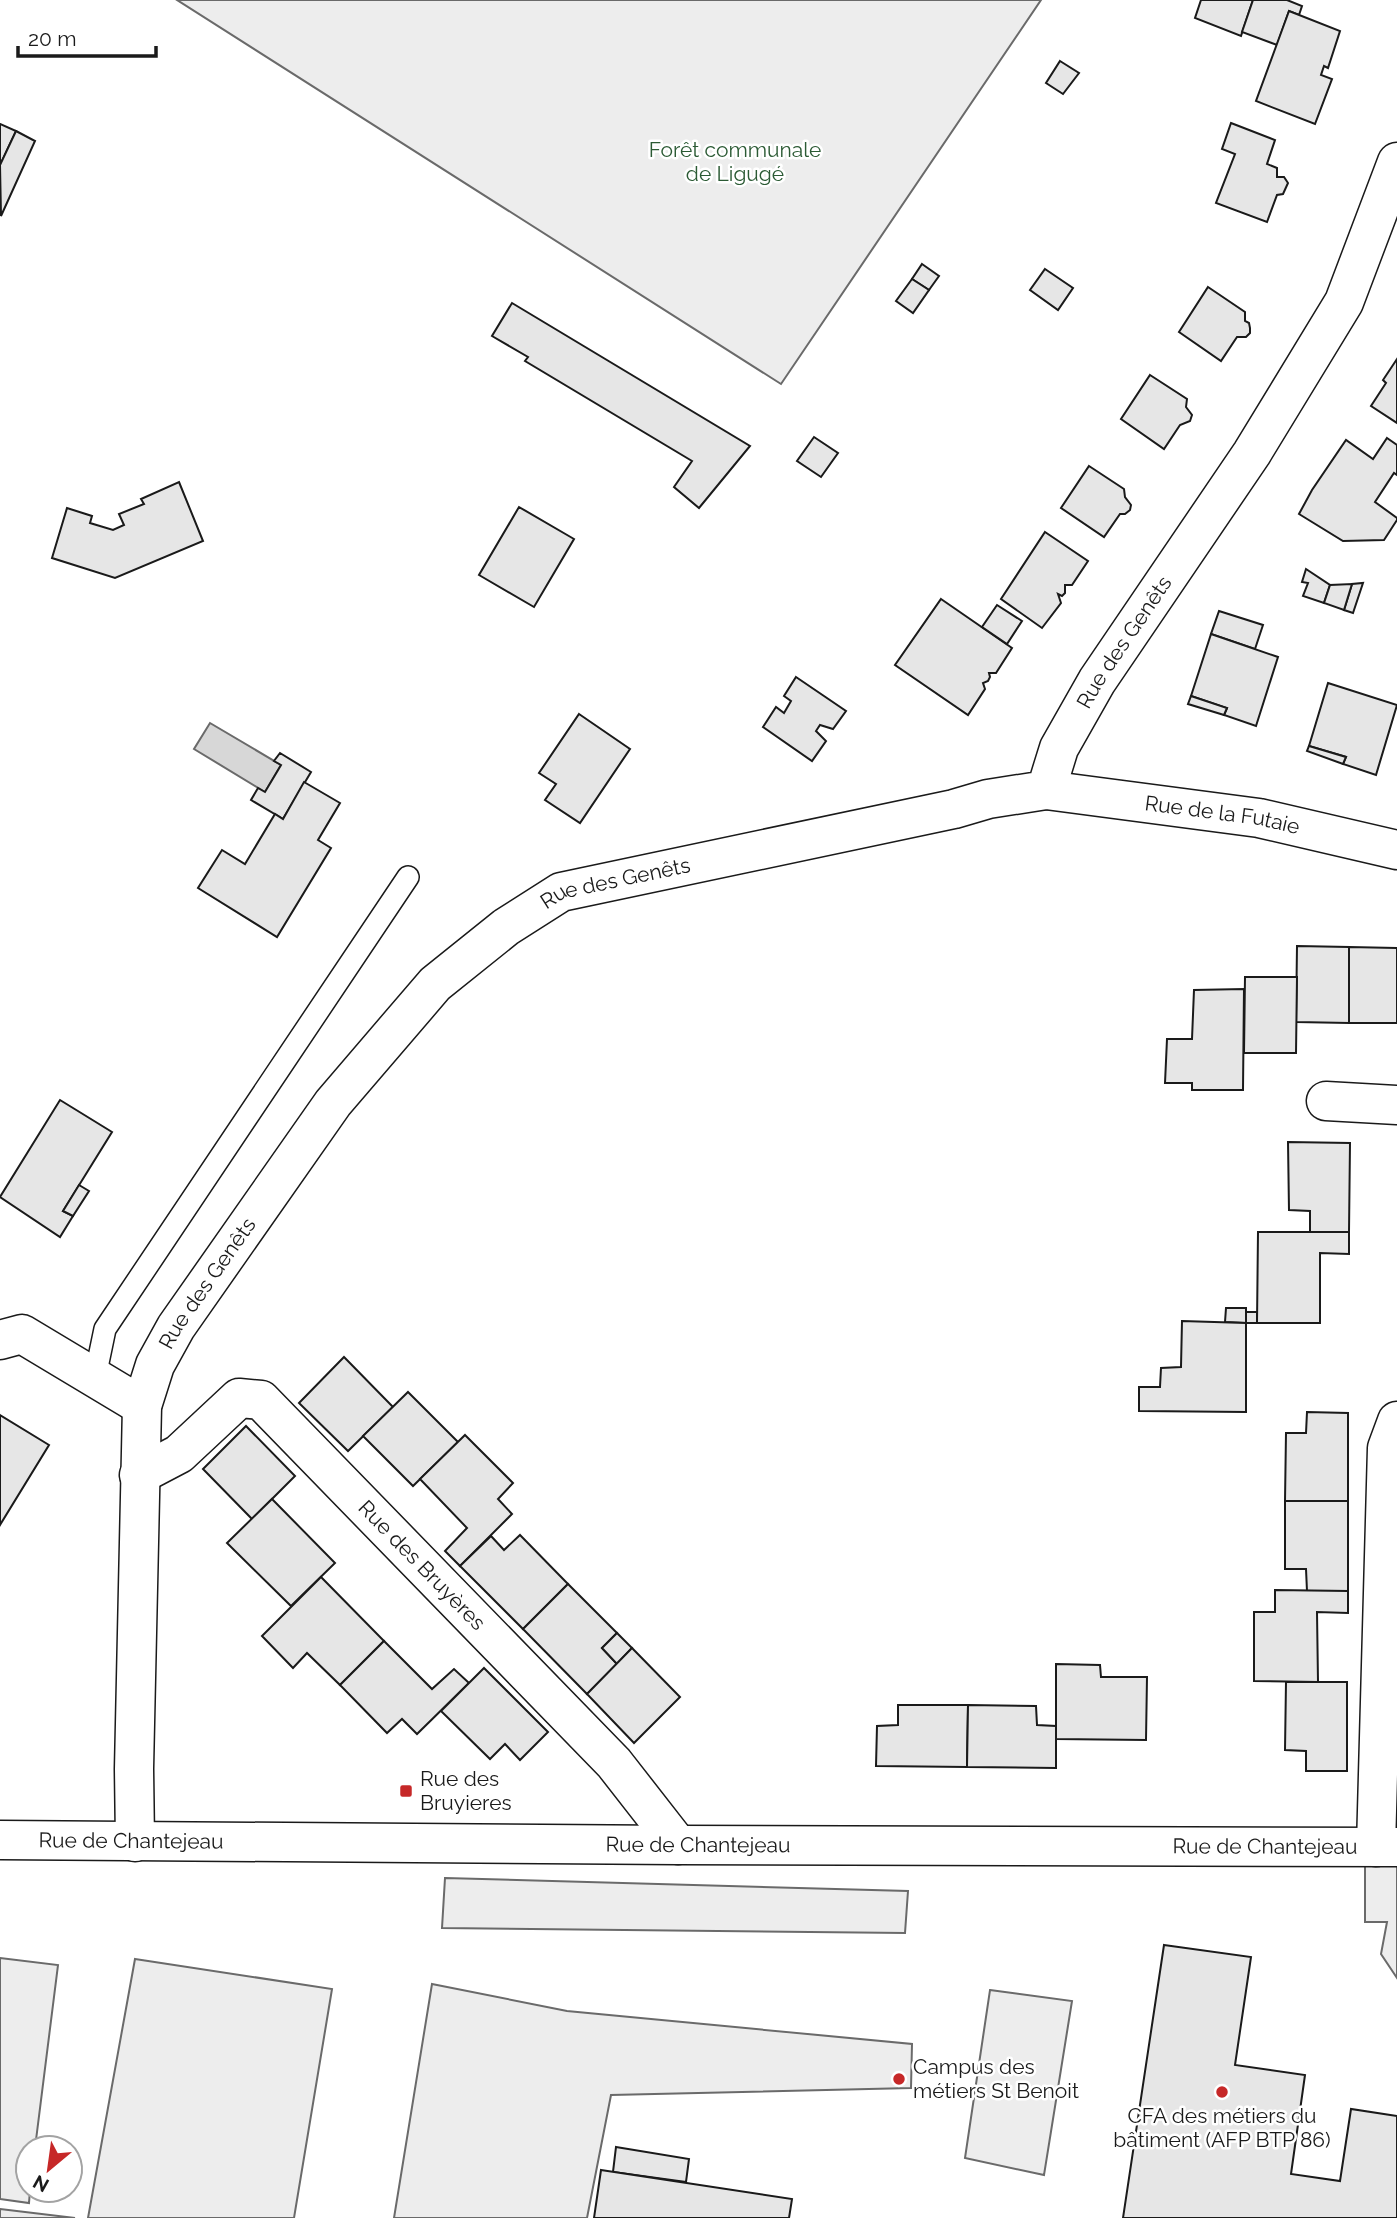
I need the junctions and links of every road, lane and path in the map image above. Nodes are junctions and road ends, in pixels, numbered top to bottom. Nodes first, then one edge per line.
1 (1397, 162) edge
2 (1046, 790) junction
3 (1397, 850) edge
4 (408, 877) dead end
5 (1326, 1101) dead end
6 (1397, 1105) edge
7 (0, 1340) edge
8 (95, 1377) junction
9 (142, 1406) junction
10 (1397, 1421) edge
11 (139, 1475) junction
12 (0, 1840) edge
13 (135, 1842) junction
14 (678, 1846) junction
15 (1387, 1847) edge

1 - 2 street, Rue des Genêts
2 - 3 street, Rue de la Futaie
2 - 9 street, Rue des Genêts
4 - 8 lane
5 - 6 street
7 - 8 street
8 - 9 street
9 - 11 street, Rue des Genêts
10 - 15 street
11 - 13 street, Rue des Genêts
11 - 14 street, Rue des Bruyères
12 - 13 street, Rue de Chantejeau
13 - 14 street, Rue de Chantejeau
14 - 15 street, Rue de Chantejeau

